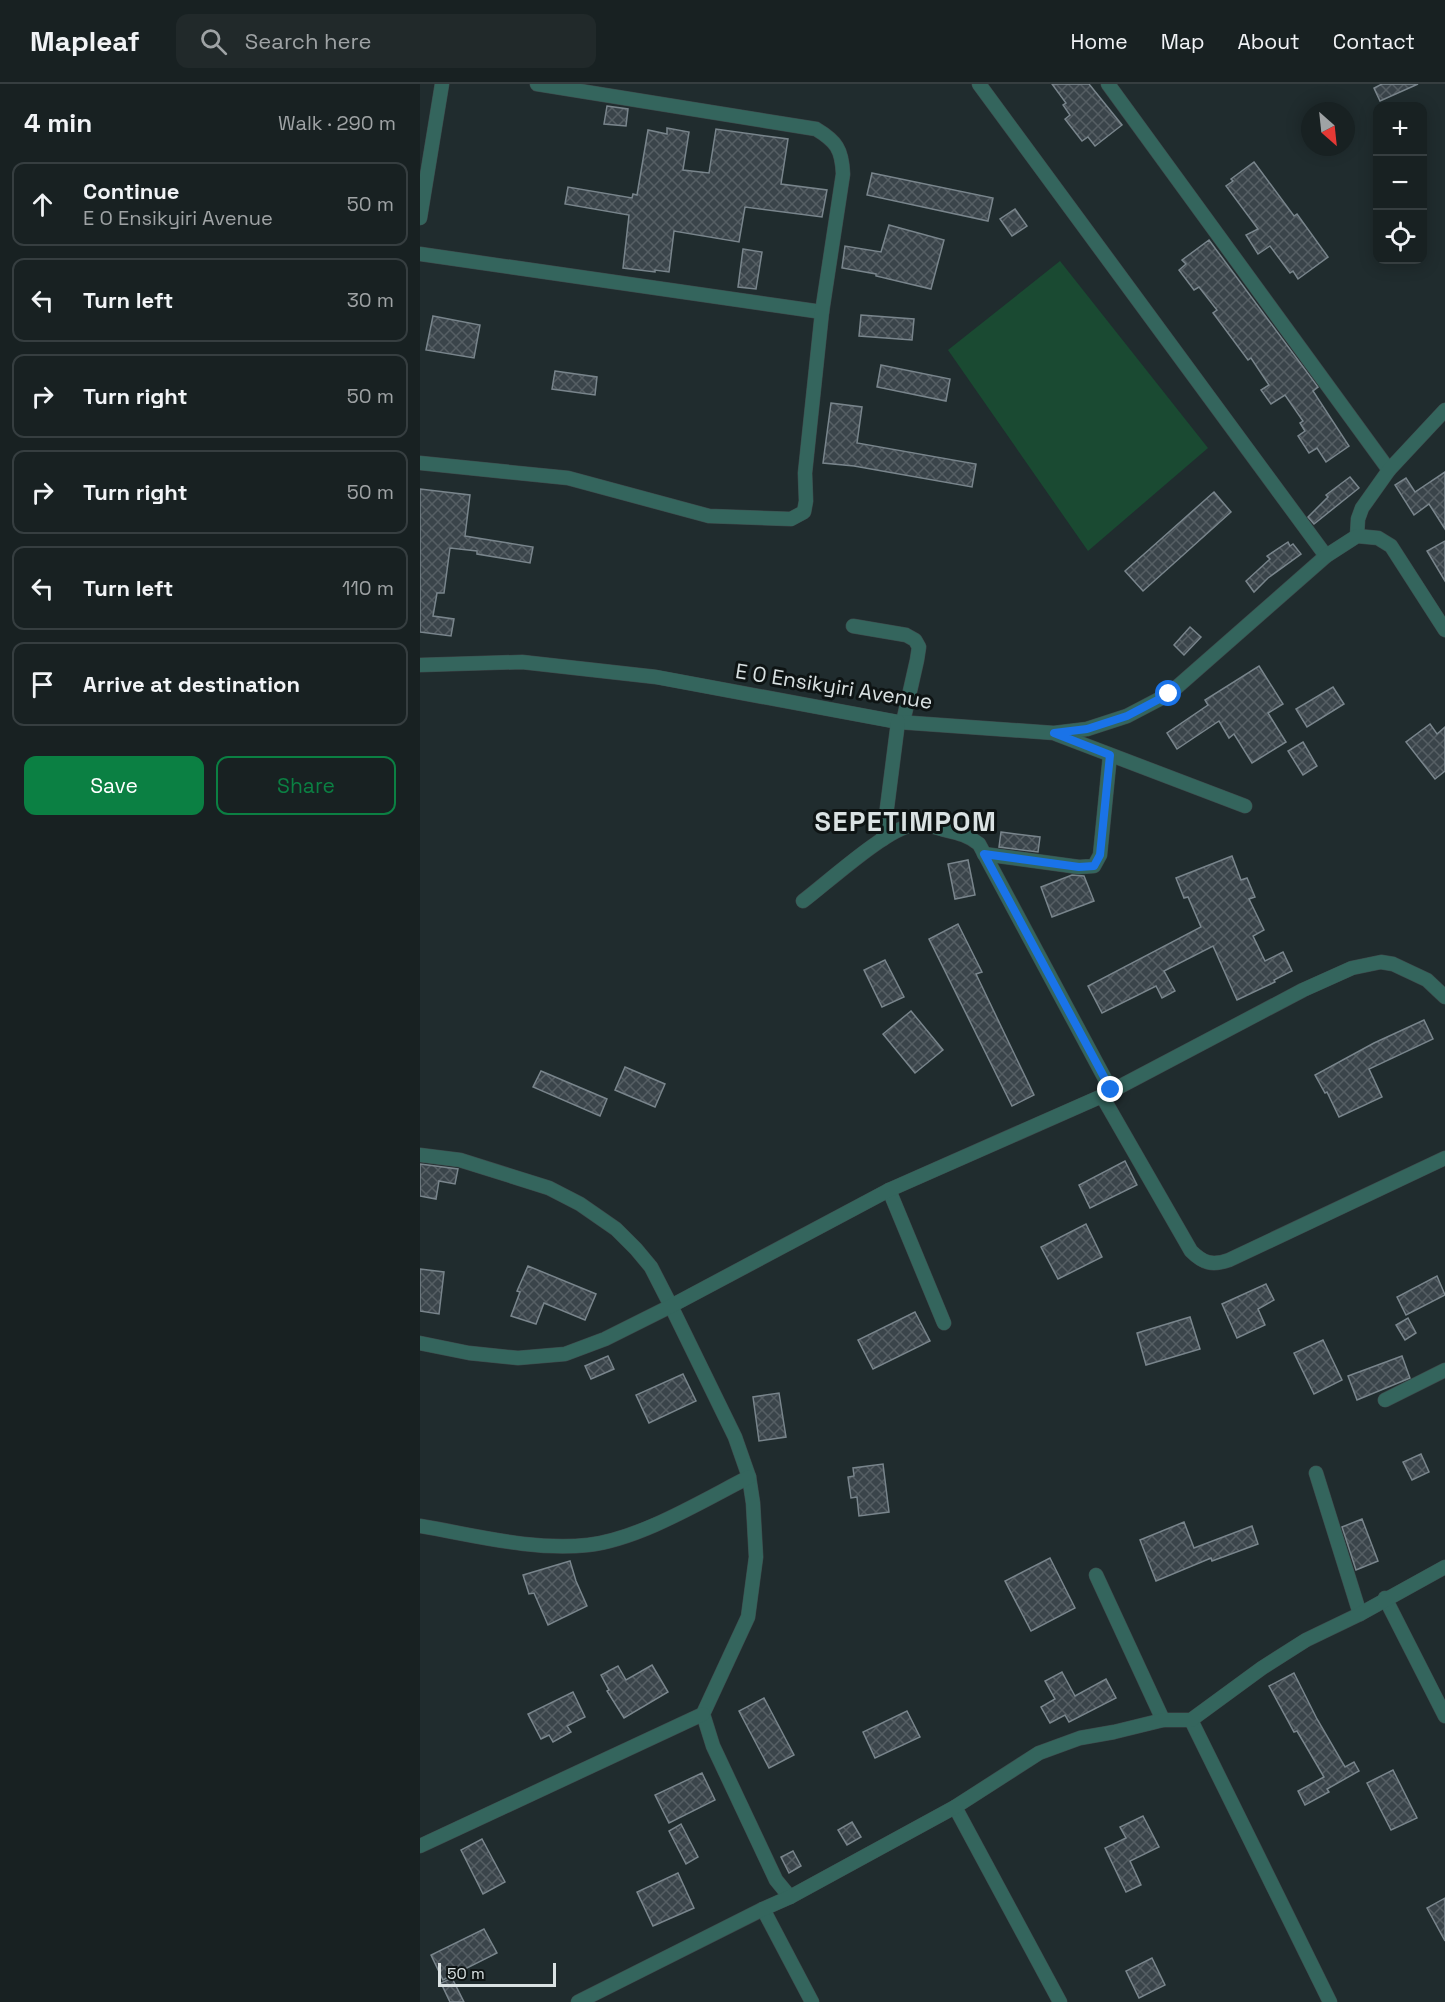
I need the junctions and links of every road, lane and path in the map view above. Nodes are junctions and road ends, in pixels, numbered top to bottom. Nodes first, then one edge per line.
1 (442, 84) edge
2 (537, 84) edge
3 (979, 84) edge
4 (1108, 84) edge
5 (420, 218) edge
6 (420, 254) edge
7 (822, 312) junction
8 (1445, 411) edge
9 (420, 463) edge
10 (1389, 470) junction
11 (1358, 536) junction
12 (1326, 556) junction
13 (854, 626) dead end
14 (1445, 628) edge
15 (420, 665) edge
16 (901, 722) junction
17 (1054, 733) junction
18 (1110, 755) junction
19 (1245, 806) dead end
20 (883, 839) junction
21 (984, 854) junction
22 (803, 901) dead end
23 (1445, 997) edge
24 (1106, 1093) junction
25 (420, 1155) edge
26 (1445, 1158) edge
27 (889, 1190) junction
28 (671, 1306) junction
29 (944, 1323) dead end
30 (420, 1343) edge
31 (1445, 1370) edge
32 (1385, 1400) dead end
33 (1316, 1473) dead end
34 (749, 1477) junction
35 (420, 1526) edge
36 (1445, 1567) edge
37 (1096, 1575) dead end
38 (1385, 1598) junction
39 (1360, 1614) junction
40 (703, 1714) junction
41 (1445, 1716) edge
42 (1163, 1720) junction
43 (1191, 1720) junction
44 (955, 1807) junction
45 (420, 1846) edge
46 (790, 1897) junction
47 (763, 1909) junction
48 (578, 2002) edge
49 (812, 2002) edge
50 (1060, 2002) edge
51 (1330, 2002) edge

1 - 5 street
2 - 7 street
3 - 12 street
4 - 10 street
6 - 7 street
7 - 9 street
8 - 10 street
10 - 11 street
11 - 12 street, E O Ensikyiri Avenue
11 - 14 street
12 - 17 street, E O Ensikyiri Avenue
13 - 16 street
15 - 16 street, E O Ensikyiri Avenue
16 - 17 street, E O Ensikyiri Avenue
16 - 20 street
17 - 18 street
18 - 19 street
18 - 21 street
20 - 21 street
20 - 22 street
21 - 24 street
23 - 24 street
24 - 26 street
24 - 27 street
25 - 28 street
27 - 28 street
27 - 29 street
28 - 30 street
28 - 34 street
31 - 32 street
33 - 39 street
34 - 35 street
34 - 40 street
36 - 38 street
37 - 42 street
38 - 39 street
38 - 41 street
39 - 43 street
40 - 45 street
40 - 46 street
42 - 43 street
42 - 44 street
43 - 51 street
44 - 46 street
44 - 50 street
46 - 47 street
47 - 48 street
47 - 49 street

